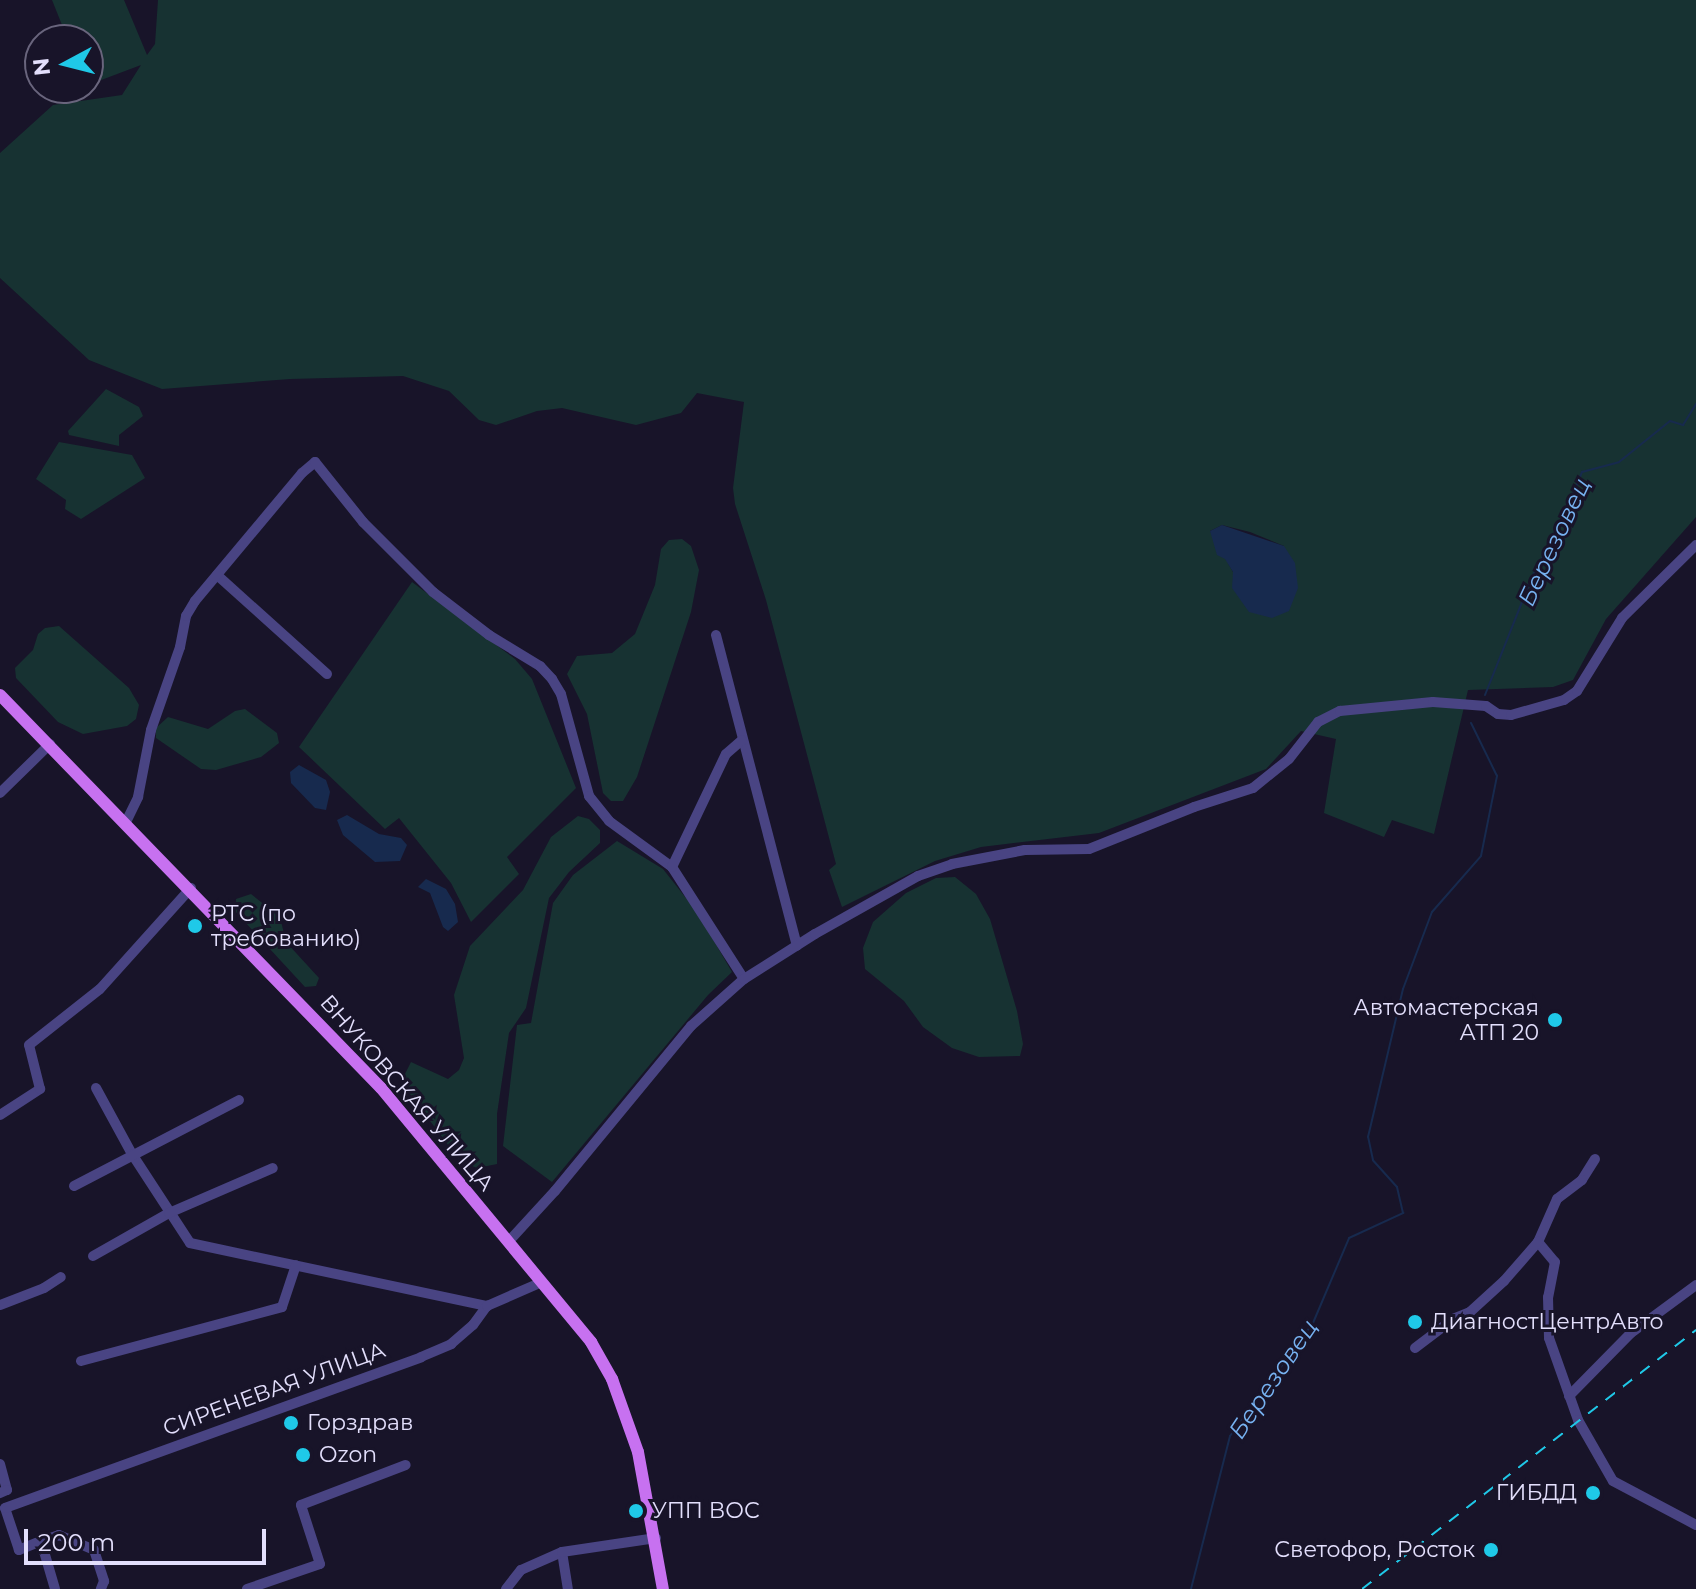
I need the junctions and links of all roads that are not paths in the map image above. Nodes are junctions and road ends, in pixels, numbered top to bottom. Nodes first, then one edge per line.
1 (1696, 545) edge
2 (217, 575) junction
3 (716, 635) dead end
4 (327, 674) dead end
5 (0, 695) edge
6 (742, 740) junction
7 (50, 744) junction
8 (0, 793) edge
9 (126, 822) junction
10 (672, 867) junction
11 (191, 888) junction
12 (797, 946) junction
13 (744, 979) junction
14 (96, 1088) dead end
15 (239, 1100) dead end
16 (0, 1115) edge
17 (132, 1154) junction
18 (1595, 1159) dead end
19 (273, 1168) dead end
20 (74, 1186) dead end
21 (169, 1213) junction
22 (509, 1241) junction
23 (1538, 1242) junction
24 (93, 1256) dead end
25 (296, 1265) junction
26 (61, 1277) dead end
27 (542, 1282) junction
28 (1696, 1285) edge
29 (0, 1305) edge
30 (487, 1306) junction
31 (1415, 1348) dead end
32 (81, 1361) dead end
33 (1569, 1396) junction
34 (0, 1464) edge
35 (406, 1465) dead end
36 (0, 1493) edge
37 (1696, 1525) edge
38 (656, 1538) junction
39 (41, 1541) junction
40 (562, 1552) junction
41 (55, 1589) edge
42 (101, 1589) edge
43 (247, 1589) edge
44 (506, 1589) edge
45 (568, 1589) edge
46 (663, 1589) edge

1 - 12 street
2 - 4 street
2 - 9 street
2 - 10 street
3 - 6 street
5 - 7 main road, ВНУКОВСКАЯ УЛИЦА
6 - 10 street
6 - 12 street
7 - 8 street
7 - 9 main road, ВНУКОВСКАЯ УЛИЦА
9 - 11 main road, ВНУКОВСКАЯ УЛИЦА
10 - 13 street
11 - 16 street
11 - 22 main road, ВНУКОВСКАЯ УЛИЦА
12 - 13 street
13 - 22 street
14 - 17 street
15 - 17 street
17 - 20 street
17 - 21 street
18 - 23 street
19 - 21 street
21 - 24 street
21 - 25 street
22 - 27 main road, ВНУКОВСКАЯ УЛИЦА
23 - 31 street
23 - 33 street
25 - 30 street
25 - 32 street
26 - 29 street
27 - 30 street, СИРЕНЕВАЯ УЛИЦА
27 - 38 main road, ВНУКОВСКАЯ УЛИЦА
28 - 33 street
30 - 39 street, СИРЕНЕВАЯ УЛИЦА
33 - 37 street
34 - 36 street
35 - 43 street
38 - 40 street
38 - 46 main road, ВНУКОВСКАЯ УЛИЦА
39 - 41 street
39 - 42 street
40 - 44 street
40 - 45 street

